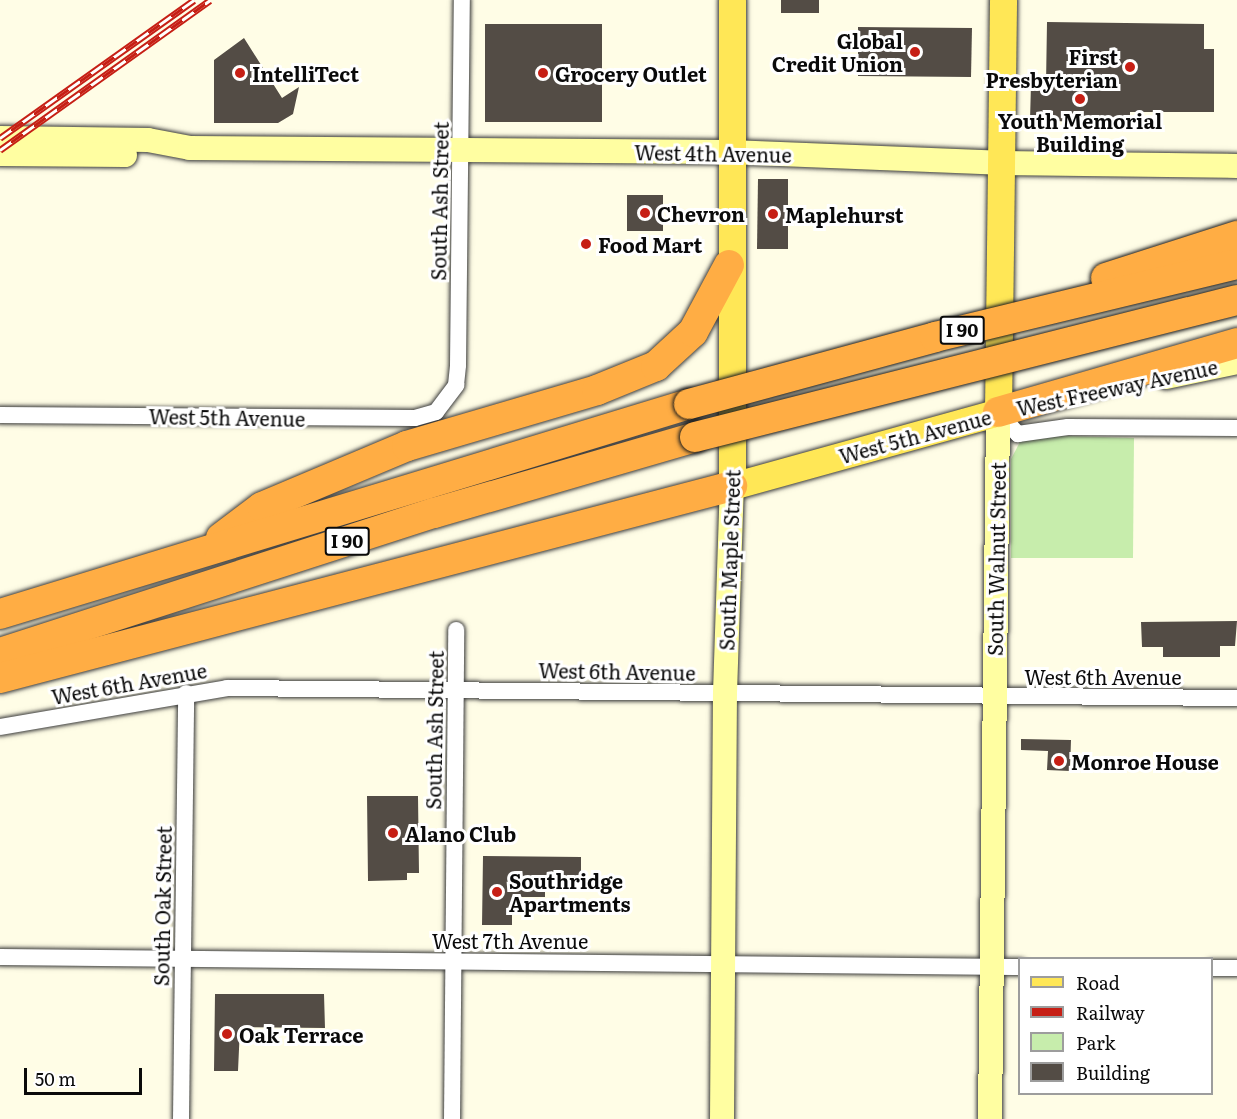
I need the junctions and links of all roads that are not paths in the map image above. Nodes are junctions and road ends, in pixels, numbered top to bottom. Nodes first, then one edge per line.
1 (462, 0) edge
2 (732, 0) edge
3 (1003, 0) edge
4 (0, 138) edge
5 (190, 148) junction
6 (460, 150) junction
7 (730, 152) junction
8 (0, 154) edge
9 (1000, 163) junction
10 (1237, 166) edge
11 (1237, 236) edge
12 (1237, 264) edge
13 (729, 266) junction
14 (1237, 300) edge
15 (935, 337) junction
16 (1237, 344) edge
17 (1237, 362) edge
18 (448, 400) joint
19 (998, 412) junction
20 (0, 415) edge
21 (1237, 428) edge
22 (732, 486) junction
23 (205, 550) junction
24 (0, 614) edge
25 (456, 630) dead end
26 (0, 653) edge
27 (0, 678) edge
28 (456, 690) junction
29 (186, 693) junction
30 (725, 693) junction
31 (995, 697) junction
32 (1237, 698) edge
33 (0, 727) edge
34 (0, 957) edge
35 (183, 959) junction
36 (453, 961) junction
37 (724, 962) junction
38 (992, 967) junction
39 (1018, 967) edge
40 (1213, 968) edge
41 (1237, 968) edge
42 (181, 1119) edge
43 (452, 1119) edge
44 (722, 1119) edge
45 (990, 1119) edge

1 - 6 street, South Ash Street
2 - 7 main road, South Maple Street
3 - 9 main road, South Walnut Street
4 - 5 main road, West 4th Avenue
5 - 6 main road, West 4th Avenue
5 - 8 main road, West 4th Avenue
6 - 7 main road, West 4th Avenue
6 - 18 street, South Ash Street
7 - 9 main road, West 4th Avenue
7 - 13 main road, South Maple Street
9 - 10 main road, West 4th Avenue
9 - 19 main road, South Walnut Street
11 - 15 highway, bridge
12 - 15 highway, I 90, bridge
13 - 22 main road, South Maple Street
13 - 23 highway
14 - 26 highway, I 90, bridge
15 - 23 highway, I 90, bridge
16 - 19 highway
17 - 19 main road, West Freeway Avenue
18 - 20 street, West 5th Avenue
19 - 21 street, West 5th Avenue
19 - 22 main road, West 5th Avenue
19 - 31 main road, South Walnut Street
22 - 27 highway
22 - 30 main road, South Maple Street
23 - 24 highway, I 90
25 - 28 street, South Ash Street
28 - 29 street, West 6th Avenue
28 - 30 street, West 6th Avenue
28 - 36 street, South Ash Street
29 - 33 street, West 6th Avenue
29 - 35 street, South Oak Street
30 - 31 street, West 6th Avenue
30 - 37 main road, South Maple Street
31 - 32 street, West 6th Avenue
31 - 38 main road, South Walnut Street
34 - 35 street, West 7th Avenue
35 - 36 street, West 7th Avenue
35 - 42 street, South Oak Street
36 - 37 street, West 7th Avenue
36 - 43 street, South Ash Street
37 - 38 street, West 7th Avenue
37 - 44 main road, South Maple Street
38 - 39 street, West 7th Avenue
38 - 45 main road, South Walnut Street
40 - 41 street

